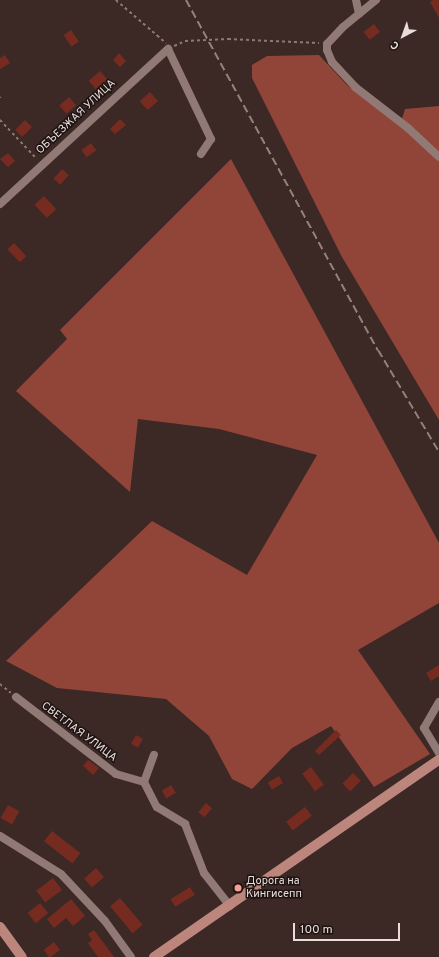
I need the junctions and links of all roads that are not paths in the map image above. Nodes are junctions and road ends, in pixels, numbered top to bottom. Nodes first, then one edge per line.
1 (356, 0) edge
2 (376, 0) edge
3 (359, 14) junction
4 (201, 154) dead end
5 (439, 157) edge
6 (0, 204) edge
7 (16, 697) road end
8 (439, 702) edge
9 (439, 753) edge
10 (154, 755) dead end
11 (439, 760) edge
12 (144, 782) junction
13 (0, 836) edge
14 (230, 906) junction
15 (0, 927) edge
16 (178, 941) junction
17 (22, 957) edge
18 (131, 957) edge
19 (147, 957) edge
20 (154, 957) edge
21 (163, 957) edge

1 - 3 street
2 - 3 street
3 - 5 street
4 - 6 street, ОБЪЕЗЖАЯ УЛИЦА
7 - 12 street, СВЕТЛАЯ УЛИЦА
8 - 9 street
10 - 12 street
11 - 14 main road
12 - 14 street
13 - 18 street
14 - 16 main road
14 - 21 main road
15 - 17 main road
16 - 19 main road
16 - 20 main road

